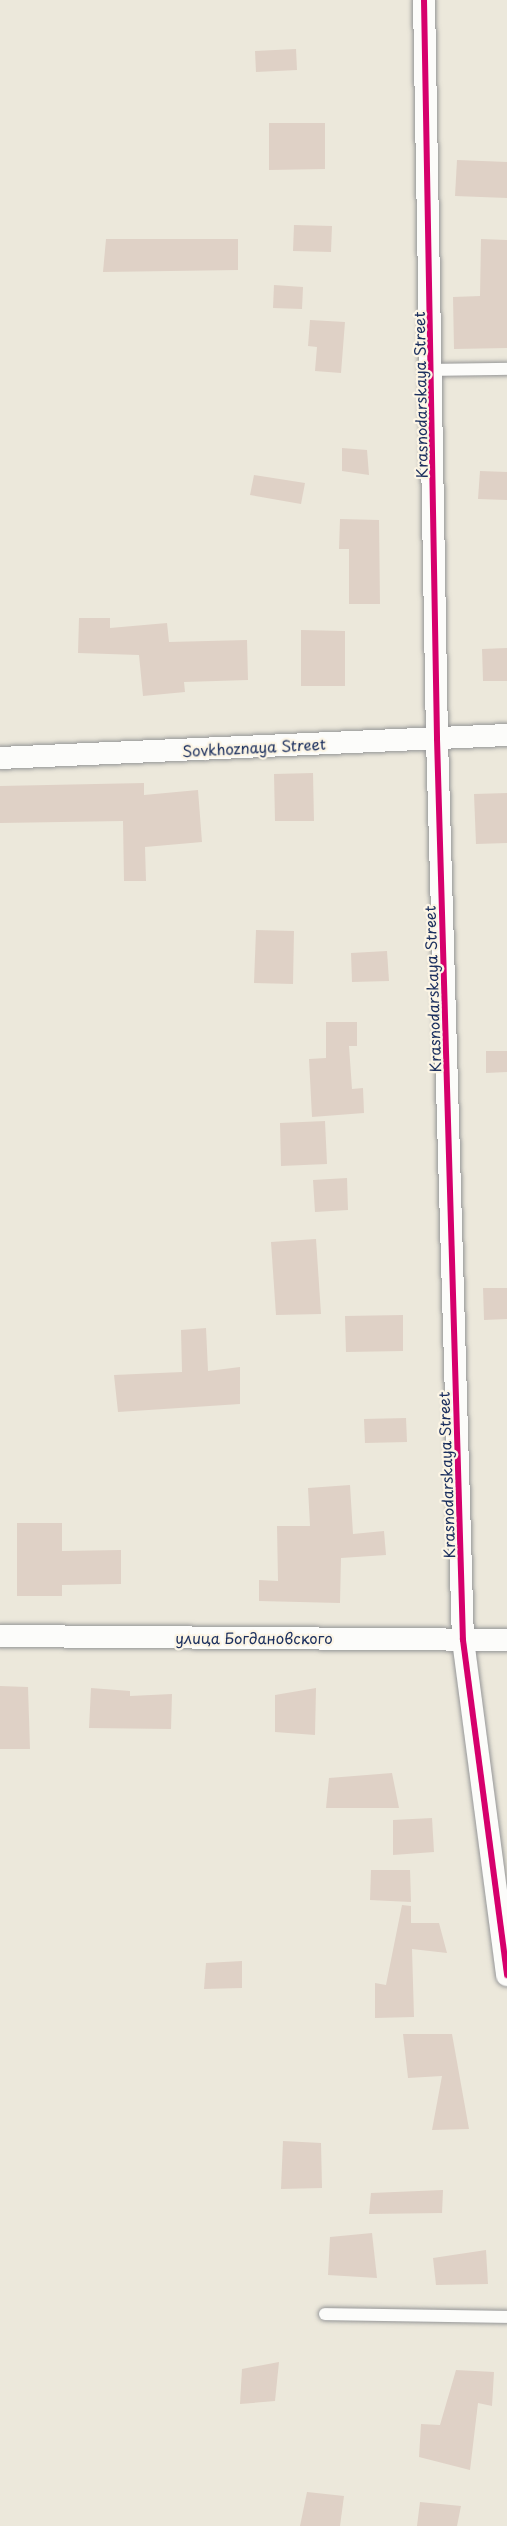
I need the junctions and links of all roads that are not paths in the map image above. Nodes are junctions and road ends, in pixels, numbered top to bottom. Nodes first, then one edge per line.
1 (424, 0) edge
2 (507, 369) edge
3 (432, 370) junction
4 (507, 735) edge
5 (437, 739) junction
6 (0, 758) edge
7 (0, 1636) edge
8 (463, 1640) junction
9 (507, 1640) edge
10 (507, 1974) edge
11 (325, 2314) dead end
12 (507, 2317) edge

1 - 3 street, Krasnodarskaya Street
2 - 3 lane
3 - 5 street, Krasnodarskaya Street
4 - 5 street, Sovkhoznaya Street
5 - 6 street, Sovkhoznaya Street
5 - 8 street, Krasnodarskaya Street
7 - 8 street, улица Богдановского
8 - 9 street, улица Богдановского
8 - 10 street, Krasnodarskaya Street
11 - 12 lane

